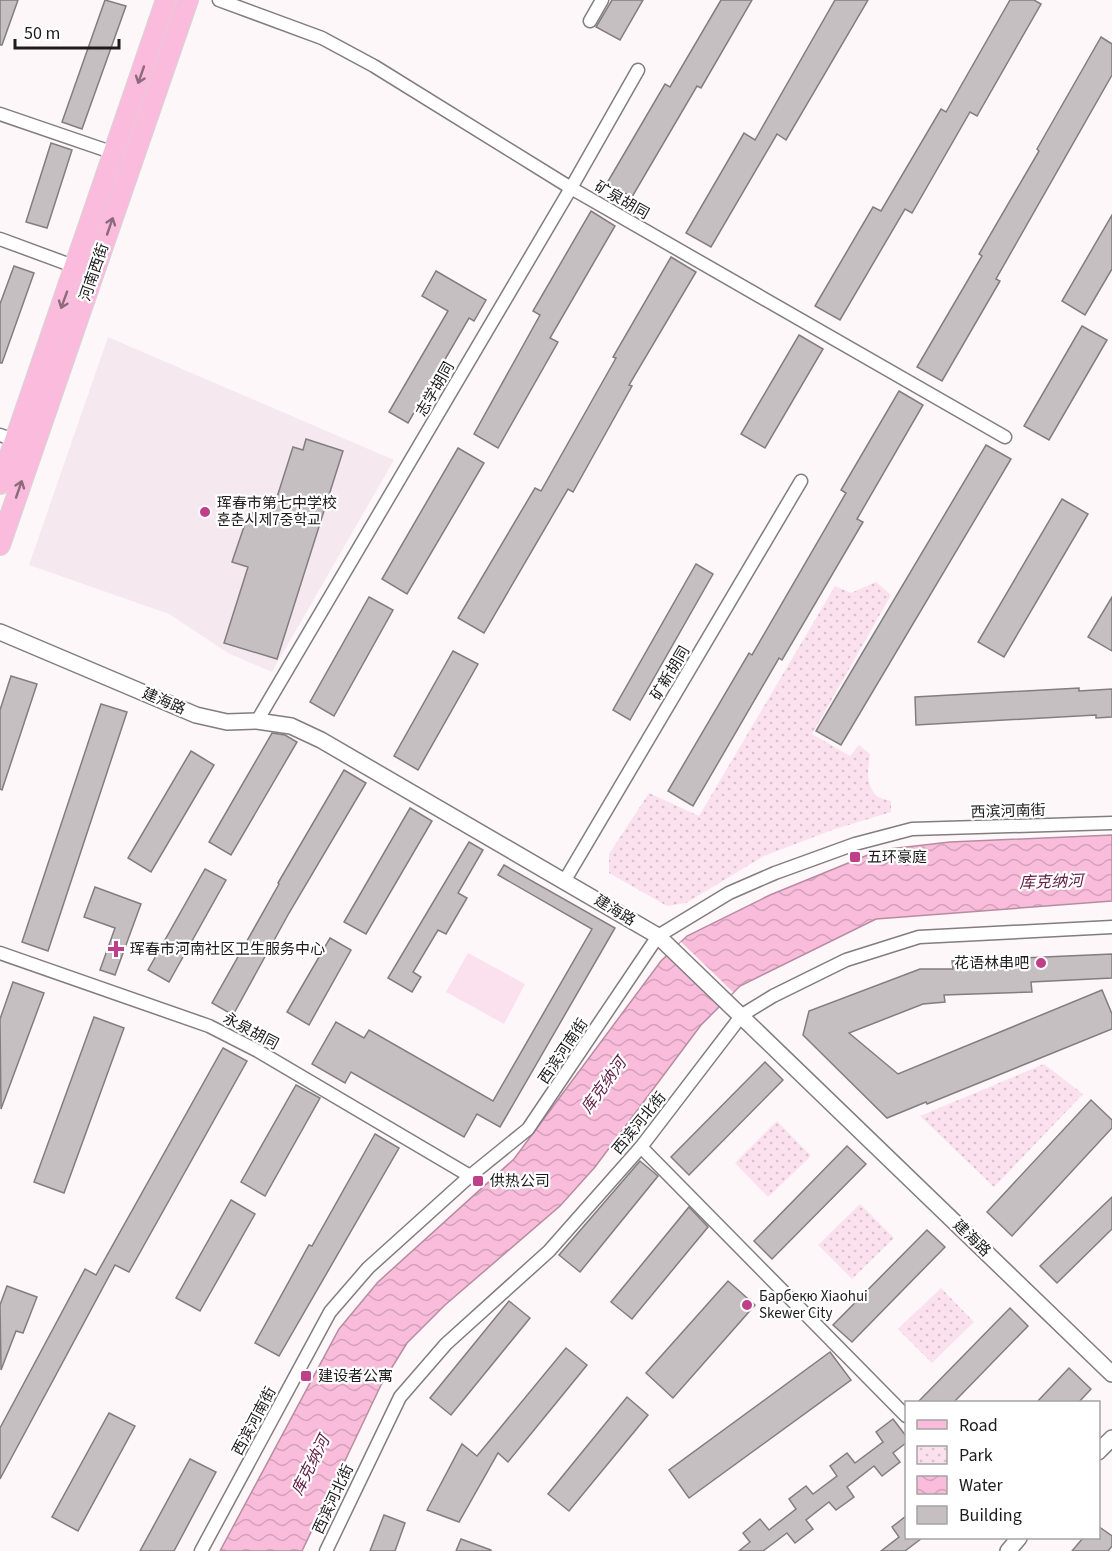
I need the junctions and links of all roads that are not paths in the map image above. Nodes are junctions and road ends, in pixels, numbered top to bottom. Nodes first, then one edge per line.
1 (166, 0) edge
2 (188, 0) edge
3 (219, 0) edge
4 (602, 0) edge
5 (590, 21) dead end
6 (638, 70) dead end
7 (0, 114) edge
8 (114, 153) junction
9 (571, 188) junction
10 (0, 239) edge
11 (76, 267) junction
12 (7, 437) edge
13 (1005, 437) dead end
14 (801, 481) dead end
15 (0, 484) edge
16 (0, 545) edge
17 (0, 632) edge
18 (257, 721) junction
19 (1112, 823) edge
20 (565, 880) junction
21 (1112, 927) edge
22 (658, 936) junction
23 (0, 953) edge
24 (738, 1011) junction
25 (641, 1148) junction
26 (470, 1176) junction
27 (1112, 1374) edge
28 (905, 1415) edge
29 (1112, 1438) edge
30 (1100, 1450) edge
31 (1018, 1539) edge
32 (201, 1551) edge
33 (326, 1551) edge
34 (1008, 1551) edge

1 -> 8 main road, 河南西街
16 -> 2 main road, 河南西街
3 - 9 street, 矿泉胡同
4 - 5 street
6 - 9 street, 志学胡同
7 - 8 street
8 - 11 main road, 河南西街
9 - 13 street, 矿泉胡同
9 - 18 street, 志学胡同
10 - 11 street
11 -> 12 main road, 河南西街
12 - 15 main road, 河南西街
14 - 20 street, 矿新胡同
17 - 18 street, 建海路
18 - 20 street, 建海路
19 - 22 street, 西滨河南街
20 - 22 street, 建海路
21 - 24 street, 西滨河北街
22 - 24 street, 建海路
22 - 26 street, 西滨河南街
23 - 26 street, 永泉胡同
24 - 25 street, 西滨河北街
24 - 27 street, 建海路
25 - 28 street
25 - 33 street, 西滨河北街
26 - 32 street, 西滨河南街
29 - 30 street
31 - 34 street

